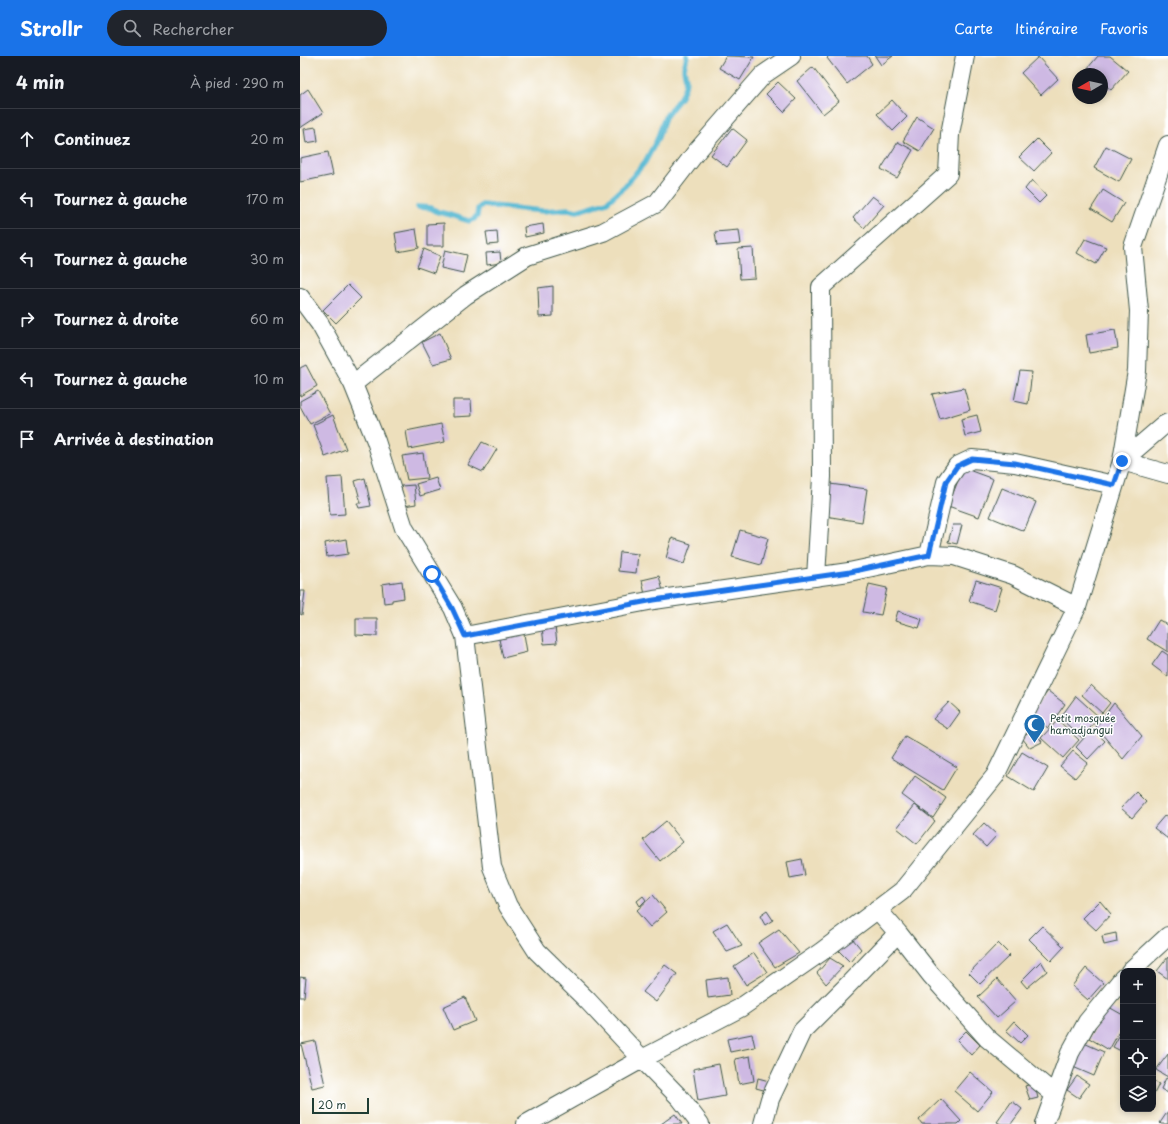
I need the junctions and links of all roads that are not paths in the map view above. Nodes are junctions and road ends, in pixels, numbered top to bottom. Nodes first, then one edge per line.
1 (791, 56) edge
2 (965, 56) edge
3 (1168, 145) edge
4 (300, 297) edge
5 (353, 384) junction
6 (1168, 423) edge
7 (1122, 461) junction
8 (1168, 474) edge
9 (1114, 485) junction
10 (929, 555) junction
11 (816, 576) junction
12 (1077, 607) junction
13 (465, 636) junction
14 (878, 909) junction
15 (898, 933) junction
16 (1168, 936) edge
17 (1133, 968) edge
18 (1120, 982) edge
19 (642, 1059) junction
20 (1055, 1096) junction
21 (526, 1124) edge
22 (700, 1124) edge
23 (763, 1124) edge
24 (1044, 1124) edge

1 - 5 street
2 - 11 street
3 - 7 street
4 - 5 street
5 - 13 street
6 - 7 street
7 - 8 street
7 - 9 street
9 - 10 street
9 - 12 street
10 - 11 street
10 - 12 street
11 - 13 street
12 - 14 street
13 - 19 street
14 - 15 street
14 - 19 street
15 - 20 street
15 - 23 street
16 - 17 street
18 - 20 street
19 - 21 street
19 - 22 street
20 - 24 street

